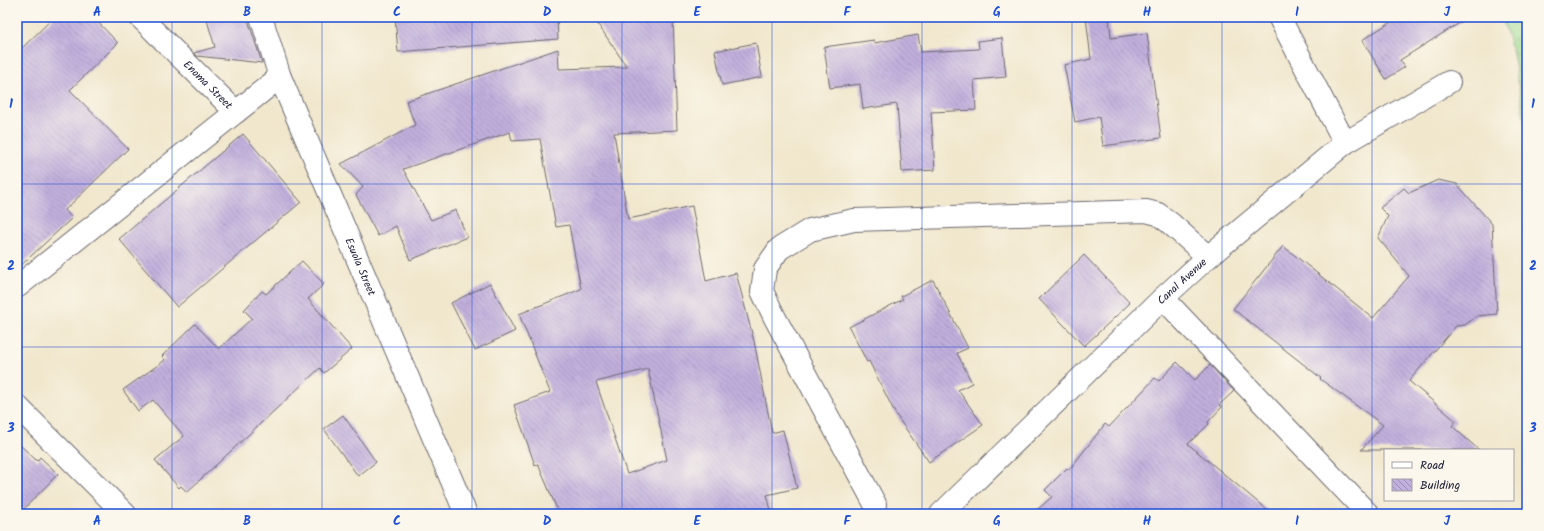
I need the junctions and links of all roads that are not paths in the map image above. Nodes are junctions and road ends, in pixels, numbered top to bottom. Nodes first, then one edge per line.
1 (140, 17) edge
2 (261, 17) edge
3 (1279, 17) edge
4 (280, 77) junction
5 (1449, 82) dead end
6 (236, 112) junction
7 (1345, 143) junction
8 (1208, 257) junction
9 (17, 287) edge
10 (1163, 298) junction
11 (17, 406) edge
12 (875, 504) dead end
13 (126, 514) edge
14 (466, 514) edge
15 (941, 514) edge
16 (1368, 514) edge

1 - 6 street, Enoma Street
2 - 4 street, Esuola Street
3 - 7 street
4 - 6 street, Enoma Street
4 - 14 street, Esuola Street
5 - 7 street, Canal Avenue
6 - 9 street
7 - 8 street, Canal Avenue
8 - 10 street, Canal Avenue
8 - 12 street
10 - 15 street, Canal Avenue
10 - 16 street
11 - 13 street

